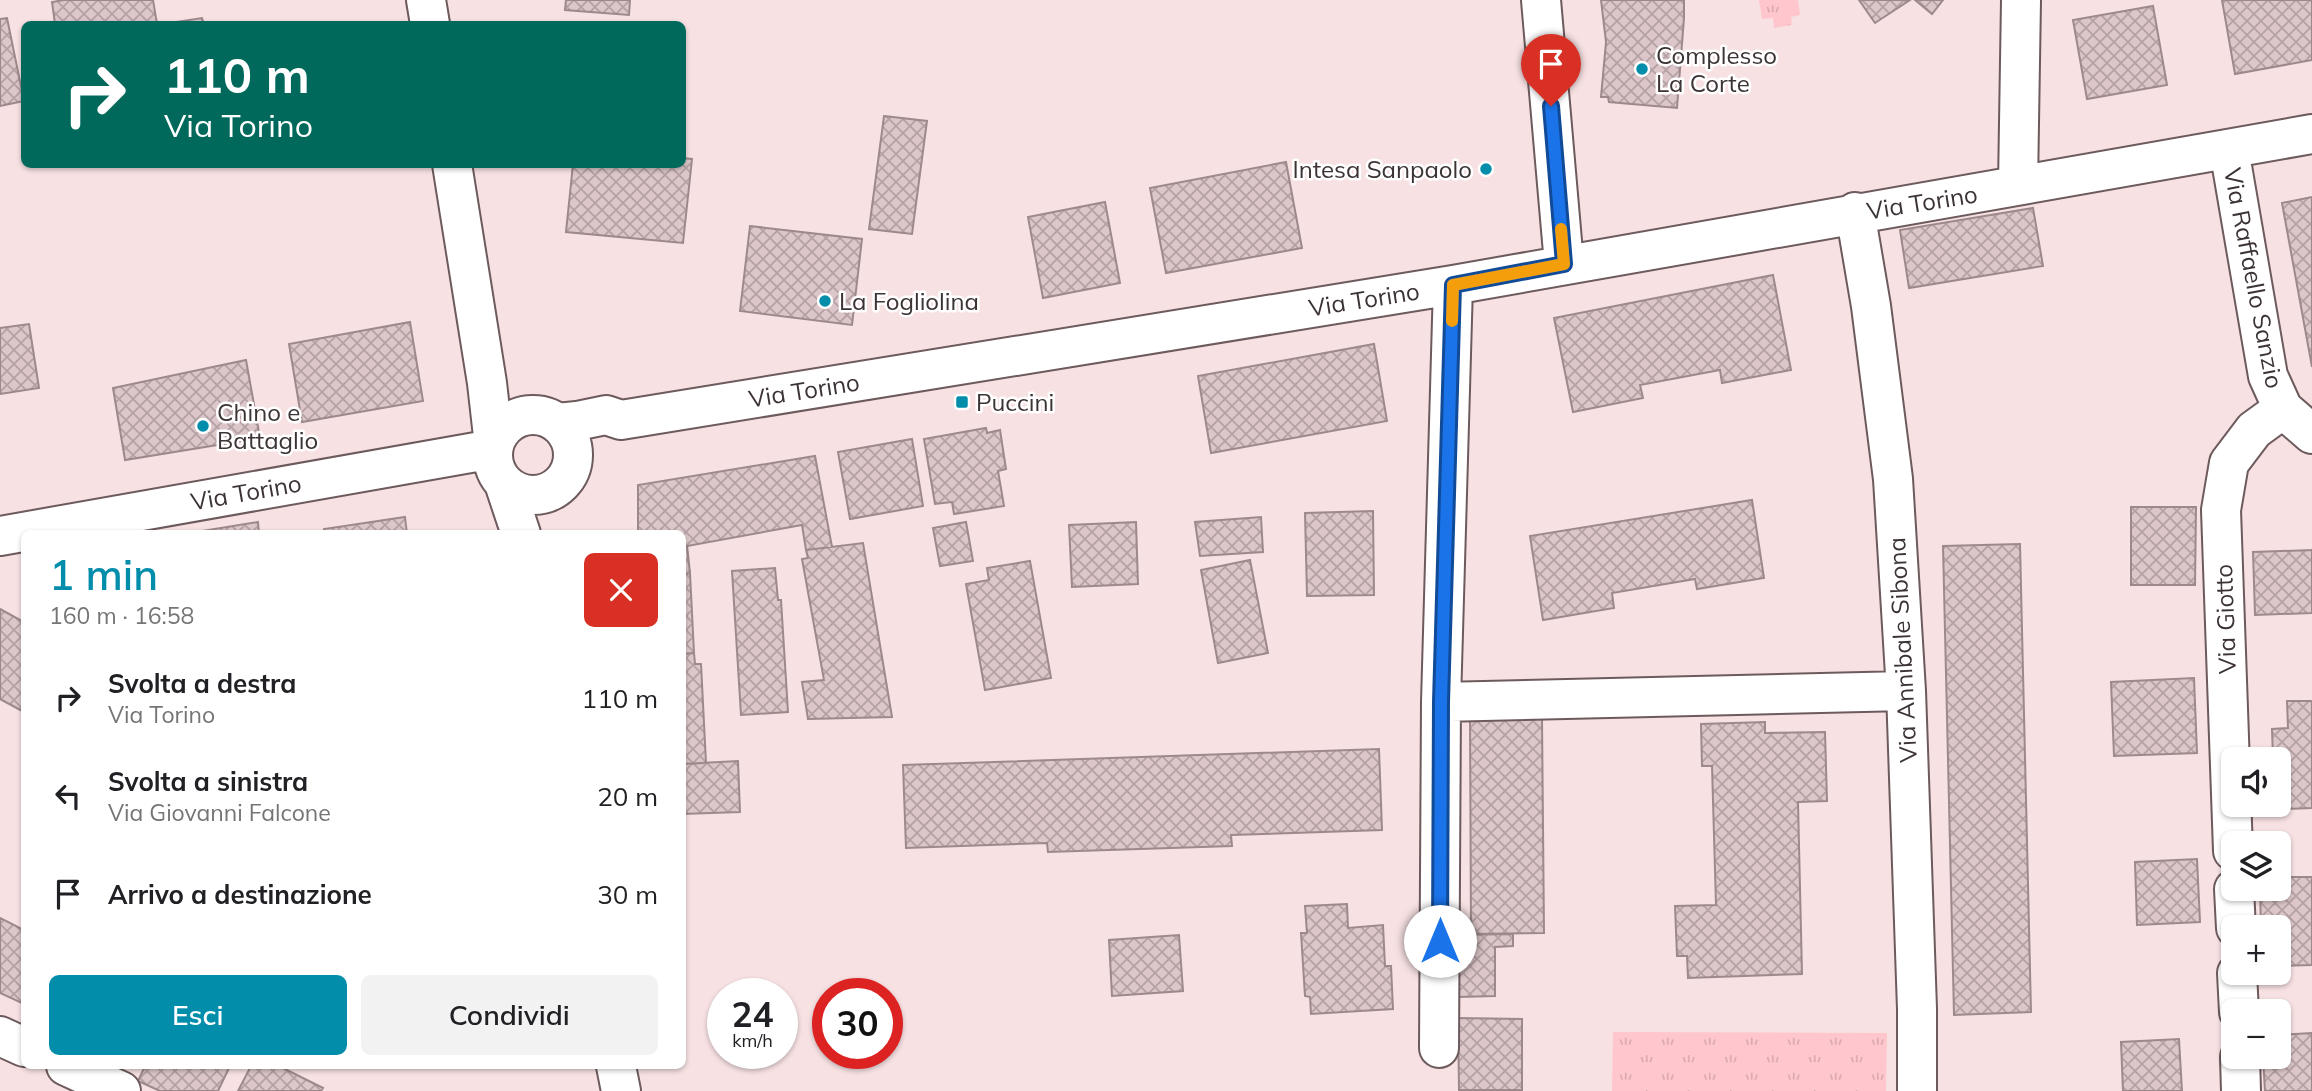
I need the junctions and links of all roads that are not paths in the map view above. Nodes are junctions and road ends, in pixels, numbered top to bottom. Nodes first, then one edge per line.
1 (426, 0) edge
2 (1541, 0) edge
3 (2021, 0) edge
4 (430, 21) edge
5 (2312, 134) edge
6 (2229, 149) junction
7 (453, 168) edge
8 (2018, 186) junction
9 (1855, 212) junction
10 (1564, 264) junction
11 (1453, 285) junction
12 (487, 383) junction
13 (2283, 409) junction
14 (520, 417) junction
15 (621, 420) junction
16 (557, 423) junction
17 (2312, 434) edge
18 (497, 459) junction
19 (563, 479) junction
20 (39, 530) edge
21 (520, 530) edge
22 (534, 530) edge
23 (21, 533) edge
24 (0, 536) edge
25 (1906, 691) junction
26 (1441, 702) junction
27 (2232, 831) edge
28 (0, 1035) edge
29 (21, 1046) edge
30 (1439, 1048) dead end
31 (73, 1069) edge
32 (617, 1069) edge
33 (2240, 1069) edge
34 (121, 1091) edge
35 (621, 1091) edge
36 (1917, 1091) edge
37 (2241, 1091) edge

1 - 4 street
2 - 10 street
3 - 8 street
5 - 6 street, Via Torino
6 - 8 street, Via Torino
6 - 13 street, Via Raffaello Sanzio
7 - 12 street
8 - 9 street, Via Torino
9 - 10 street, Via Torino
9 - 25 street, Via Annibale Sibona
10 - 11 street, Via Torino
11 - 15 street, Via Torino
11 - 26 street
12 - 14 street
12 - 18 street
13 - 17 street, Via Raffaello Sanzio
13 - 27 street, Via Giotto
14 - 16 street
14 - 18 street
15 - 16 street, Via Torino
15 - 19 street
16 - 19 street
18 - 19 street
18 - 20 street, Via Torino
18 - 21 street
19 - 22 street
23 - 24 street, Via Torino
25 - 26 street
25 - 36 street, Via Annibale Sibona
26 - 30 street
28 - 29 street
31 - 34 street
32 - 35 street
33 - 37 street

